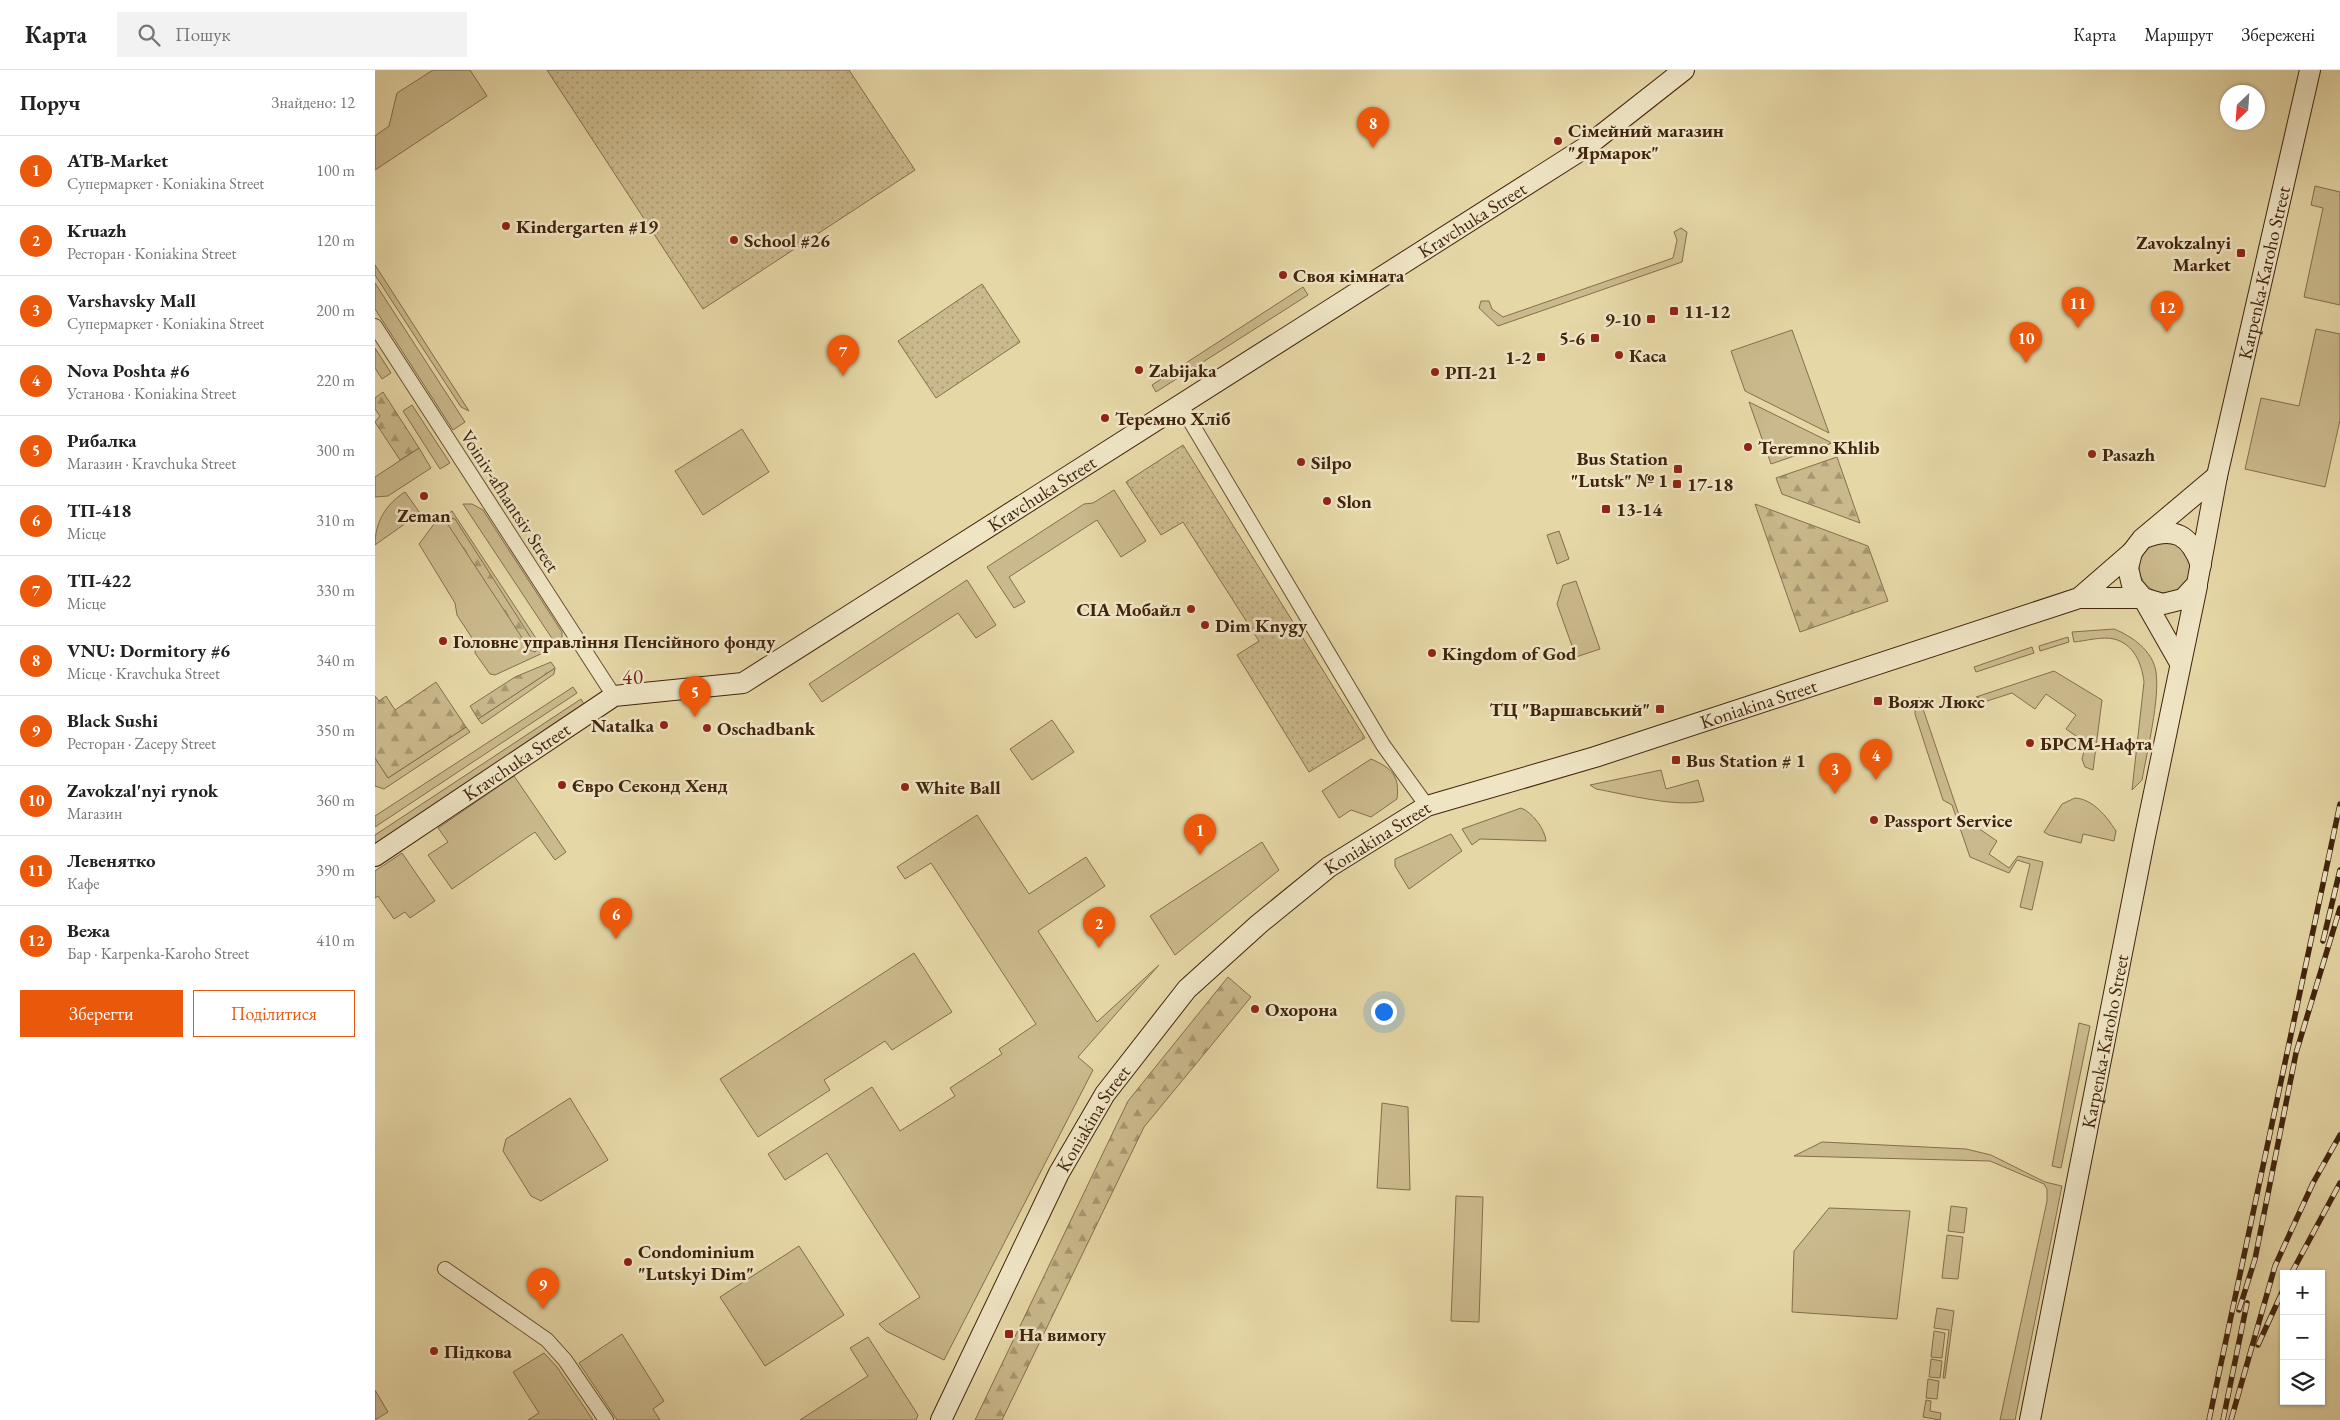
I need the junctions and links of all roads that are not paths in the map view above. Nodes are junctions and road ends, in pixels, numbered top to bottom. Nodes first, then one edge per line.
1 (1684, 70) edge
2 (2310, 70) edge
3 (375, 326) edge
4 (1180, 404) junction
5 (2217, 476) junction
6 (2137, 545) junction
7 (2199, 575) junction
8 (2079, 598) junction
9 (2143, 598) junction
10 (2180, 663) junction
11 (614, 696) junction
12 (1427, 806) junction
13 (375, 856) edge
14 (445, 1269) dead end
15 (606, 1420) edge
16 (941, 1420) edge
17 (2030, 1420) edge

1 - 4 main road, Kravchuka Street
2 - 5 main road, Karpenka-Karoho Street
3 - 11 street, Voiniv-afhantsiv Street
4 - 11 main road, Kravchuka Street
4 - 12 street
5 - 6 main road
5 - 7 main road, Karpenka-Karoho Street
6 - 7 main road
6 - 8 main road
6 - 9 main road
7 - 9 main road
7 - 10 main road, Karpenka-Karoho Street
8 - 9 main road
8 - 12 main road, Koniakina Street
9 - 10 main road
10 - 17 main road, Karpenka-Karoho Street
11 - 13 main road, Kravchuka Street
12 - 16 main road, Koniakina Street
14 - 15 street

